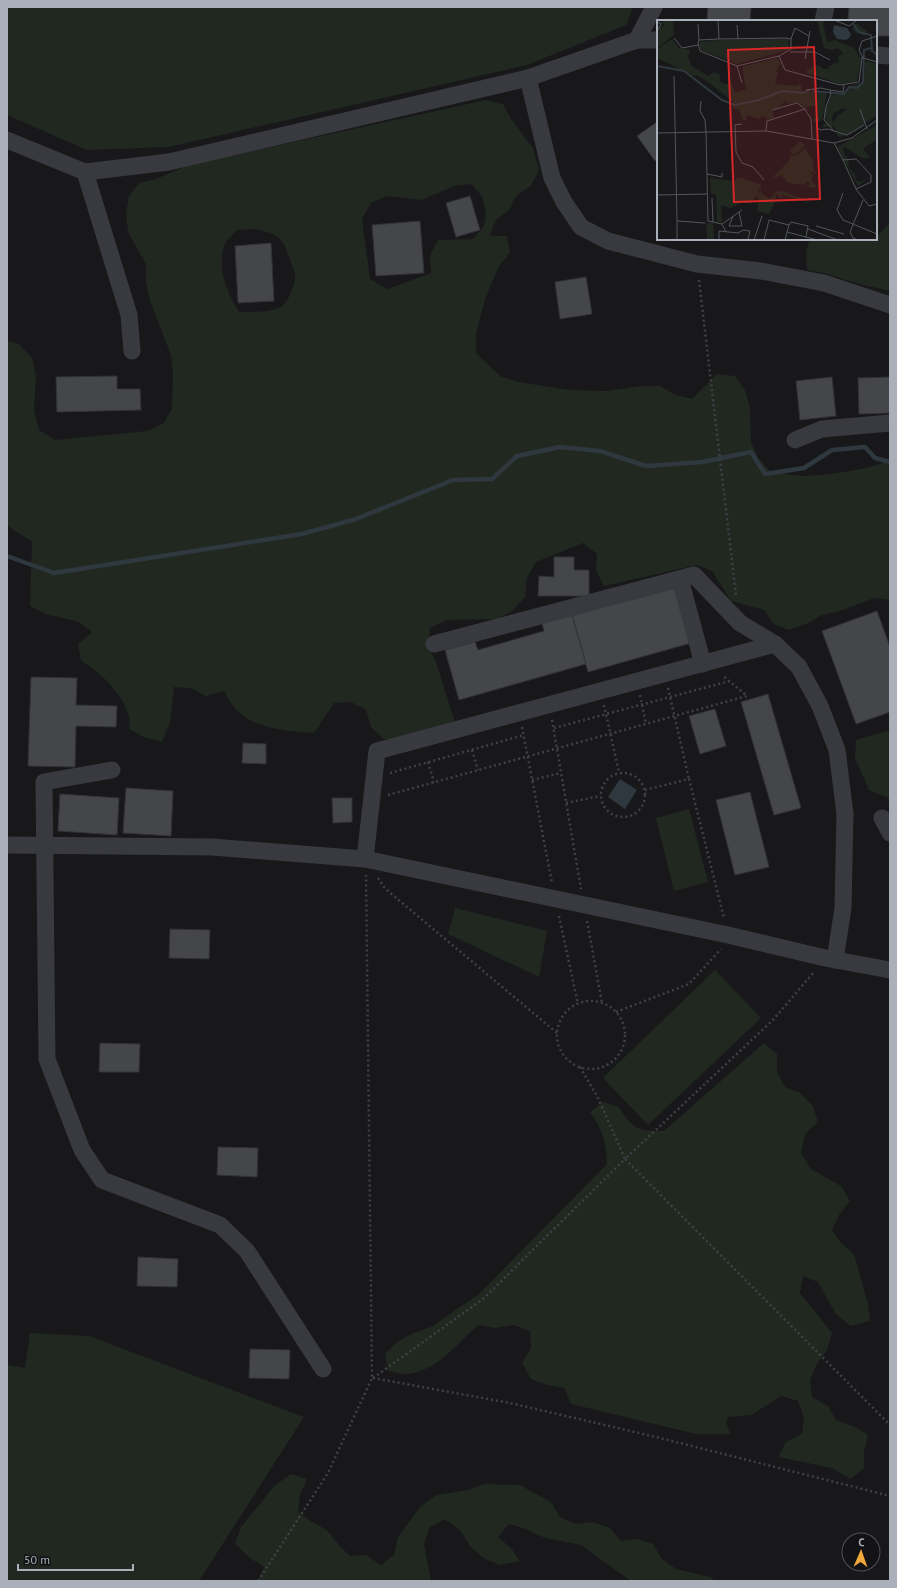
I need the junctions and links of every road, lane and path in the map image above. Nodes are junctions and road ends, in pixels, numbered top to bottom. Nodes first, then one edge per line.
1 (654, 7) edge
2 (826, 7) edge
3 (824, 20) edge
4 (637, 40) junction
5 (657, 40) edge
6 (877, 55) edge
7 (890, 56) edge
8 (528, 78) junction
9 (7, 140) edge
10 (85, 172) junction
11 (697, 264) junction
12 (890, 304) edge
13 (132, 351) dead end
14 (890, 423) edge
15 (796, 440) dead end
16 (733, 572) dead end
17 (680, 579) junction
18 (434, 644) dead end
19 (775, 644) junction
20 (705, 663) junction
21 (665, 674) junction
22 (638, 681) junction
23 (730, 681) junction
24 (601, 691) junction
25 (670, 697) junction
26 (642, 704) junction
27 (550, 705) junction
28 (519, 713) junction
29 (606, 714) junction
30 (674, 716) junction
31 (646, 724) junction
32 (554, 728) junction
33 (610, 733) junction
34 (524, 735) junction
35 (557, 748) junction
36 (472, 750) junction
37 (528, 756) junction
38 (428, 762) junction
39 (112, 770) dead end
40 (478, 770) junction
41 (561, 773) junction
42 (619, 773) junction
43 (375, 777) junction
44 (689, 779) junction
45 (532, 780) junction
46 (434, 782) junction
47 (645, 790) junction
48 (600, 796) junction
49 (372, 799) junction
50 (566, 802) junction
51 (882, 818) dead end
52 (890, 833) edge
53 (7, 845) edge
54 (45, 845) junction
55 (365, 859) junction
56 (555, 899) junction
57 (583, 904) junction
58 (728, 935) junction
59 (830, 959) junction
60 (890, 970) edge
61 (602, 1003) junction
62 (578, 1004) junction
63 (616, 1012) junction
64 (557, 1033) junction
65 (580, 1067) junction
66 (625, 1159) junction
67 (323, 1368) dead end
68 (372, 1378) junction
69 (890, 1425) edge
70 (890, 1496) edge
71 (258, 1581) edge

1 - 4 lane
2 - 3 lane
4 - 5 lane
4 - 8 lane
6 - 7 lane
8 - 10 lane
8 - 11 lane
9 - 10 lane
10 - 13 lane
11 - 12 lane
11 - 16 path
14 - 15 lane
17 - 18 lane
17 - 19 lane
17 - 20 lane
19 - 20 lane
19 - 59 lane
20 - 21 lane
20 - 23 path
21 - 22 lane
21 - 25 path
22 - 24 lane
22 - 26 path
23 - 25 path
23 - 30 path
24 - 27 lane
24 - 29 path
25 - 26 path
25 - 30 path
26 - 29 path
26 - 31 path
27 - 28 lane
27 - 32 path
28 - 34 path
28 - 43 lane
29 - 32 path
29 - 33 path
30 - 31 path
30 - 44 path
31 - 33 path
32 - 35 path
33 - 35 path
33 - 42 path
34 - 36 path
34 - 37 path
35 - 37 path
35 - 41 path
36 - 38 path
36 - 40 path
37 - 40 path
37 - 45 path
38 - 43 path
38 - 46 path
39 - 54 lane
40 - 46 path
41 - 45 path
41 - 50 path
42 - 47 path
42 - 48 path
43 - 49 lane
44 - 47 path
44 - 58 path
45 - 56 path
46 - 49 path
47 - 48 path
48 - 50 path
49 - 55 lane
50 - 57 path
51 - 52 lane
53 - 54 lane
54 - 55 lane
54 - 67 lane
55 - 56 lane
55 - 64 path
55 - 68 path
56 - 57 lane
56 - 62 path
57 - 58 lane
57 - 61 path
58 - 59 lane
58 - 63 path
59 - 60 lane
59 - 66 path
61 - 62 path
61 - 63 path
62 - 64 path
63 - 65 path
64 - 65 path
65 - 66 path
66 - 68 path
66 - 69 path
68 - 70 path
68 - 71 path

